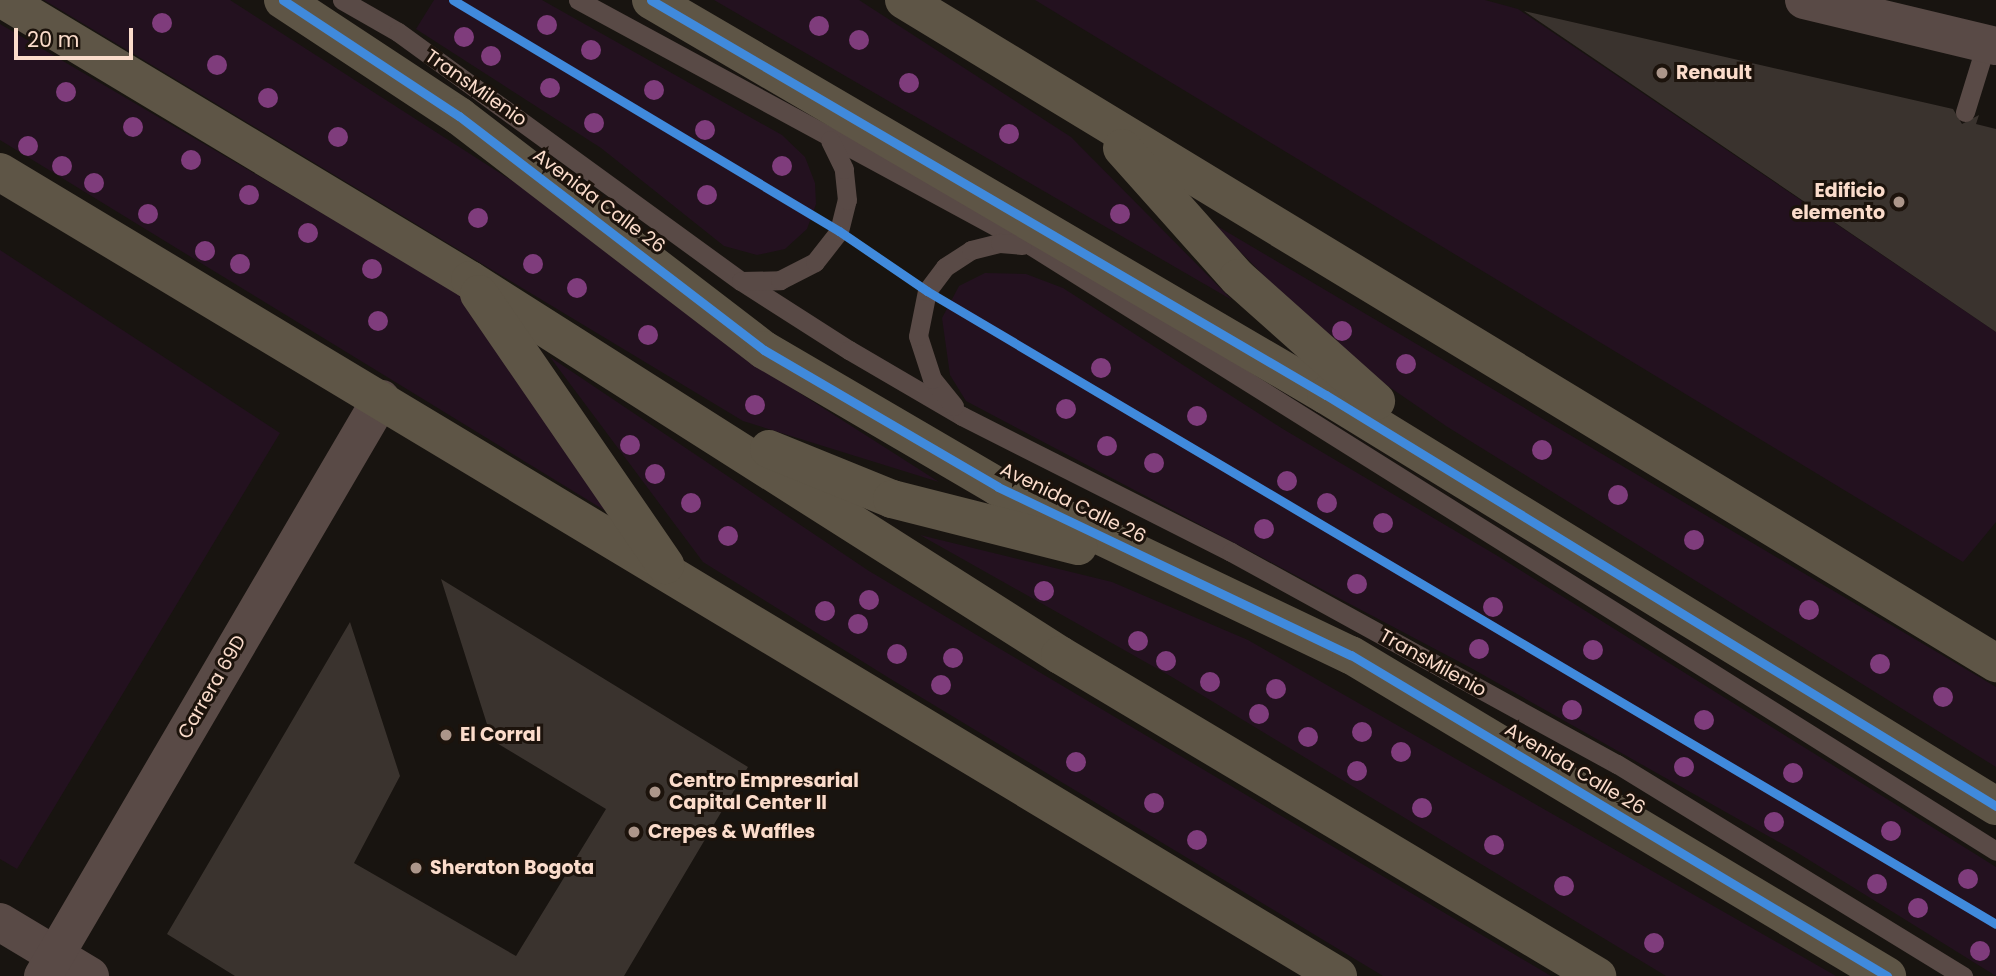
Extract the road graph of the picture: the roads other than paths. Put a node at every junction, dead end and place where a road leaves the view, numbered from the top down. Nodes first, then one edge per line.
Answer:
1 (4, 0) edge
2 (283, 0) edge
3 (342, 0) edge
4 (578, 0) edge
5 (651, 0) edge
6 (904, 0) edge
7 (1804, 0) edge
8 (1991, 45) edge
9 (1965, 112) dead end
10 (1096, 120) junction
11 (830, 140) junction
12 (0, 172) edge
13 (1030, 246) junction
14 (470, 280) junction
15 (741, 281) junction
16 (381, 399) junction
17 (676, 411) junction
18 (962, 416) junction
19 (1510, 506) junction
20 (672, 575) junction
21 (1195, 581) junction
22 (1996, 663) edge
23 (1996, 806) edge
24 (1996, 851) edge
25 (0, 922) edge
26 (49, 965) edge
27 (90, 976) edge
28 (1338, 976) edge
29 (1598, 976) edge
30 (1886, 976) edge
31 (1963, 976) edge

1 - 14 main road
2 - 21 main road, Avenida Calle 26
3 - 15 lane, TransMilenio
4 - 11 lane, TransMilenio
5 - 19 main road
6 - 10 main road
7 - 8 street
8 - 9 lane
10 - 19 main road
10 - 22 main road
11 - 13 lane, TransMilenio
11 - 15 lane
12 - 16 main road
13 - 18 lane, TransMilenio
13 - 24 lane, TransMilenio
14 - 17 main road
14 - 20 main road
15 - 18 lane, TransMilenio
16 - 20 main road
16 - 26 street, Carrera 69D
17 - 21 main road
17 - 29 main road
18 - 31 lane, TransMilenio
19 - 23 main road
20 - 28 main road
21 - 30 main road, Avenida Calle 26
25 - 26 street
26 - 27 street

